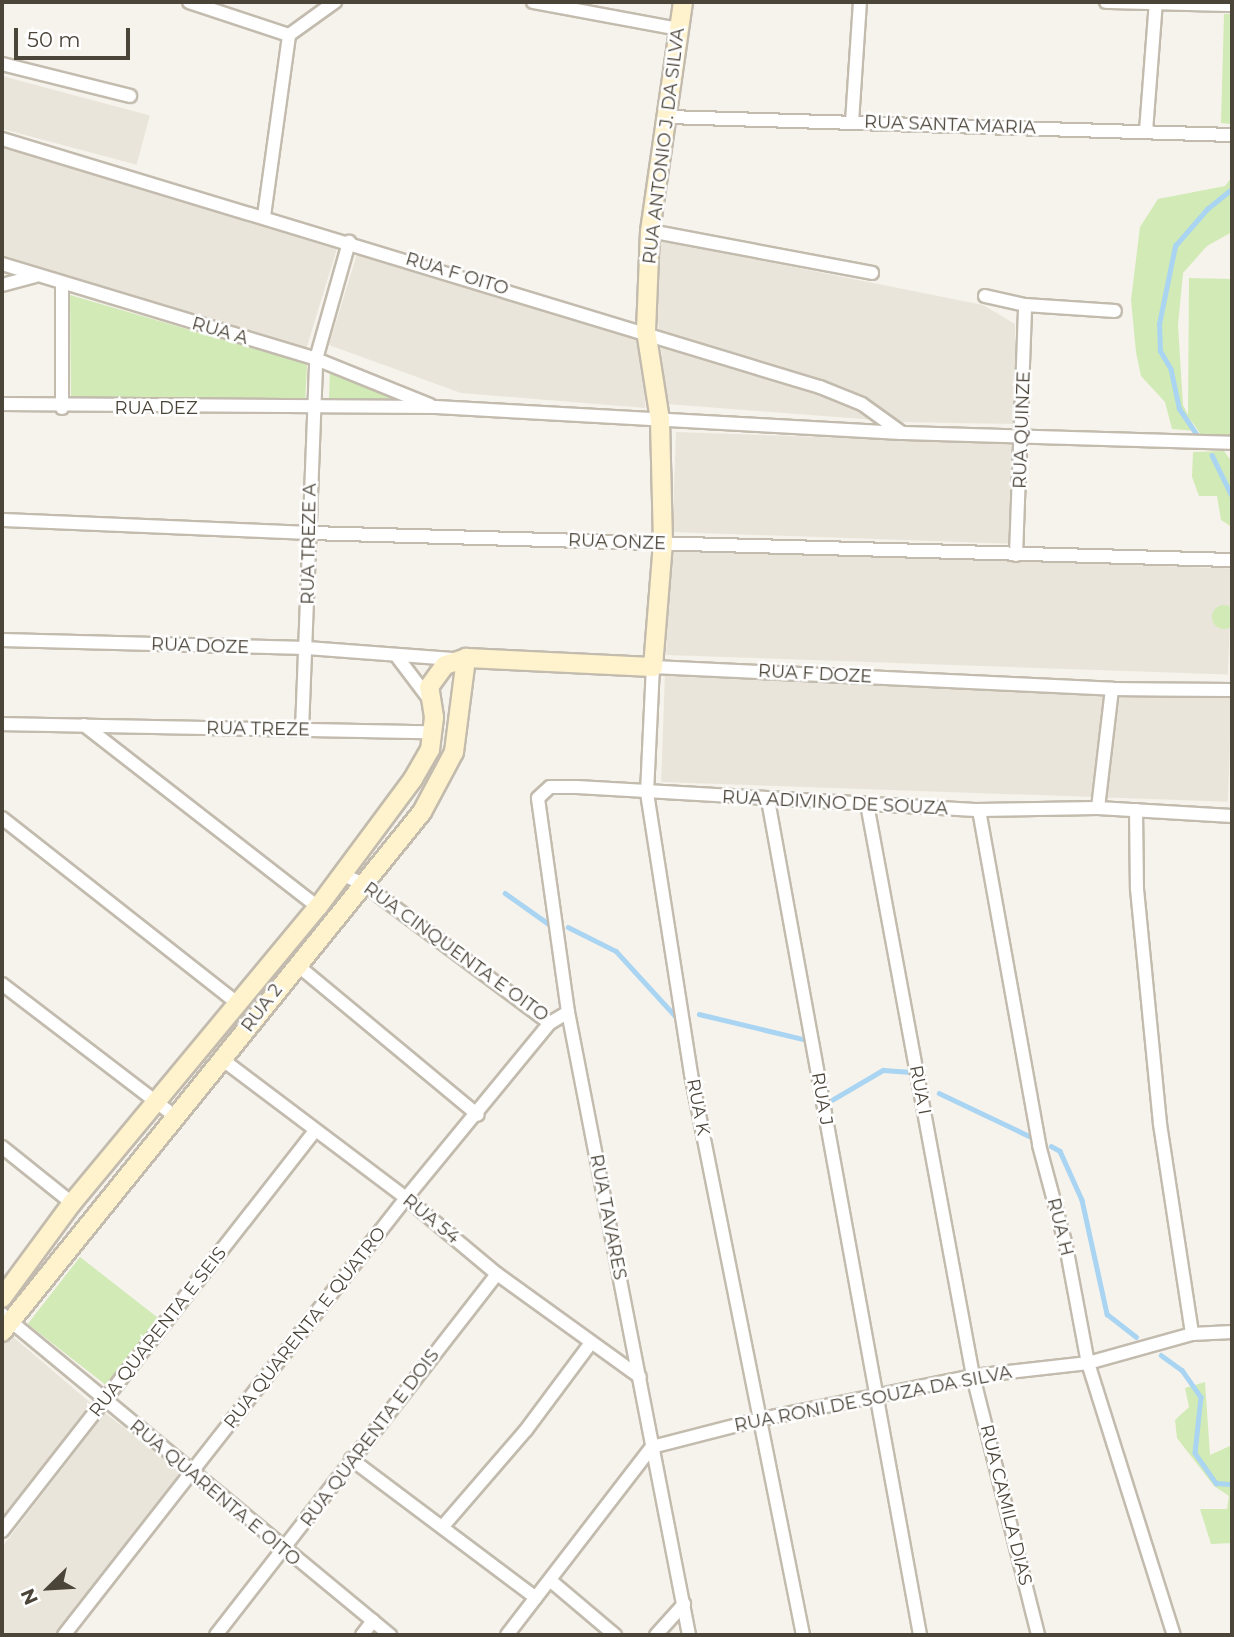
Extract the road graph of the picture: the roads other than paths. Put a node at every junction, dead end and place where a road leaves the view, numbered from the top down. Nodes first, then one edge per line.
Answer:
1 (189, 2) edge
2 (335, 2) edge
3 (533, 2) edge
4 (682, 2) edge
5 (860, 2) edge
6 (1106, 2) edge
7 (1156, 2) edge
8 (1232, 5) edge
9 (678, 29) junction
10 (289, 35) junction
11 (2, 64) edge
12 (130, 96) dead end
13 (668, 117) junction
14 (852, 122) junction
15 (1146, 131) junction
16 (1232, 135) edge
17 (2, 139) edge
18 (264, 216) junction
19 (650, 231) junction
20 (349, 242) junction
21 (2, 264) edge
22 (872, 273) dead end
23 (36, 276) junction
24 (62, 283) junction
25 (2, 285) edge
26 (985, 296) dead end
27 (1025, 305) junction
28 (1115, 311) dead end
29 (646, 331) junction
30 (316, 359) junction
31 (2, 404) edge
32 (436, 407) junction
33 (62, 408) junction
34 (311, 409) junction
35 (660, 420) junction
36 (901, 433) junction
37 (1023, 434) junction
38 (1232, 443) edge
39 (2, 520) edge
40 (310, 533) junction
41 (663, 543) junction
42 (1016, 555) junction
43 (1232, 559) edge
44 (2, 640) edge
45 (307, 648) junction
46 (398, 657) junction
47 (459, 659) junction
48 (653, 667) junction
49 (1112, 689) junction
50 (1232, 690) edge
51 (431, 703) junction
52 (2, 724) edge
53 (84, 725) junction
54 (302, 730) junction
55 (433, 732) junction
56 (647, 793) junction
57 (538, 798) joint
58 (768, 800) junction
59 (867, 804) junction
60 (1098, 808) junction
61 (979, 810) junction
62 (1136, 810) junction
63 (1232, 816) edge
64 (2, 818) edge
65 (343, 875) junction
66 (362, 883) junction
67 (318, 907) junction
68 (296, 964) junction
69 (2, 984) edge
70 (238, 1004) junction
71 (568, 1013) junction
72 (550, 1023) junction
73 (223, 1060) junction
74 (154, 1102) junction
75 (478, 1115) junction
76 (176, 1117) junction
77 (314, 1132) junction
78 (2, 1147) edge
79 (406, 1198) junction
80 (72, 1203) junction
81 (497, 1274) junction
82 (2, 1298) edge
83 (5, 1322) edge
84 (1232, 1332) edge
85 (1192, 1334) junction
86 (590, 1344) junction
87 (1088, 1363) junction
88 (974, 1376) junction
89 (640, 1377) junction
90 (877, 1397) junction
91 (104, 1401) junction
92 (757, 1420) junction
93 (652, 1447) junction
94 (351, 1459) junction
95 (194, 1471) junction
96 (444, 1525) junction
97 (2, 1531) edge
98 (284, 1552) junction
99 (551, 1581) junction
100 (536, 1598) junction
101 (684, 1604) junction
102 (373, 1621) junction
103 (64, 1635) edge
104 (216, 1635) edge
105 (362, 1635) edge
106 (390, 1635) edge
107 (507, 1635) edge
108 (615, 1635) edge
109 (656, 1635) edge
110 (689, 1635) edge
111 (803, 1635) edge
112 (920, 1635) edge
113 (1038, 1635) edge
114 (1174, 1635) edge

1 - 10 street
2 - 10 street
3 - 9 street
4 - 9 street, RUA ANTONIO J. DA SILVA
5 - 14 street
6 - 7 street
7 - 8 street
7 - 15 street
9 - 13 street, RUA ANTONIO J. DA SILVA
10 - 18 street
11 - 12 street
13 - 14 street, RUA SANTA MARIA
13 - 19 street, RUA ANTONIO J. DA SILVA
14 - 15 street, RUA SANTA MARIA
15 - 16 street, RUA SANTA MARIA
17 - 18 street, RUA F OITO
18 - 20 street, RUA F OITO
19 - 22 street
19 - 29 street, RUA ANTONIO J. DA SILVA
20 - 29 street, RUA F OITO
20 - 30 street, RUA TREZE A
21 - 23 street, RUA A
23 - 24 street, RUA A
23 - 25 street
24 - 30 street, RUA A
24 - 33 street
26 - 27 street
27 - 28 street
27 - 37 street, RUA QUINZE
29 - 35 street, RUA ANTONIO J. DA SILVA
29 - 36 street, RUA F OITO
30 - 32 street, RUA A
30 - 34 street, RUA TREZE A
31 - 33 street, RUA DEZ
32 - 34 street, RUA DEZ
32 - 35 street
33 - 34 street, RUA DEZ
34 - 40 street, RUA TREZE A
35 - 36 street
35 - 41 street, RUA ANTONIO J. DA SILVA
36 - 37 street
37 - 38 street
37 - 42 street, RUA QUINZE
39 - 40 street, RUA ONZE
40 - 41 street, RUA ONZE
40 - 45 street, RUA TREZE A
41 - 42 street, RUA ONZE
41 - 48 street, RUA ANTONIO J. DA SILVA
42 - 43 street, RUA ONZE
44 - 45 street, RUA DOZE
45 - 46 street, RUA DOZE
45 - 54 street, RUA TREZE A
46 - 47 street, RUA F DOZE
46 - 51 street
47 - 48 street, RUA F DOZE
47 - 51 street, RUA 2
47 - 66 street, RUA 2
48 - 49 street, RUA F DOZE
48 - 56 street, RUA K
49 - 50 street, RUA F DOZE
49 - 60 street
51 - 55 street, RUA 2
52 - 53 street, RUA TREZE
53 - 54 street, RUA TREZE
53 - 67 street
54 - 55 street, RUA TREZE
55 - 65 street, RUA 2
56 - 57 street, RUA ADIVINO DE SOUZA
56 - 58 street, RUA ADIVINO DE SOUZA
56 - 92 street, RUA K
57 - 71 street, RUA TAVARES
58 - 59 street, RUA ADIVINO DE SOUZA
58 - 90 street, RUA J
59 - 61 street, RUA ADIVINO DE SOUZA
59 - 88 street, RUA I
60 - 61 street, RUA ADIVINO DE SOUZA
60 - 62 street, RUA ADIVINO DE SOUZA
61 - 87 street, RUA H
62 - 63 street, RUA ADIVINO DE SOUZA
62 - 85 street
64 - 70 street
65 - 66 street, RUA CINQUENTA E OITO
65 - 67 street, RUA 2
66 - 68 street, RUA 2
66 - 72 street, RUA CINQUENTA E OITO
67 - 70 street, RUA 2
68 - 73 street, RUA 2
68 - 75 street
69 - 74 street
70 - 74 street, RUA 2
71 - 72 street, RUA CINQUENTA E OITO
71 - 89 street, RUA TAVARES
72 - 75 street, RUA QUARENTA E QUATRO
73 - 76 street, RUA 2
73 - 77 street, RUA 54
74 - 76 street
74 - 80 street, RUA 2
75 - 79 street, RUA QUARENTA E QUATRO
76 - 83 street, RUA 2
77 - 79 street, RUA 54
77 - 91 street, RUA QUARENTA E SEIS
78 - 80 street
79 - 81 street, RUA 54
79 - 95 street, RUA QUARENTA E QUATRO
80 - 82 street, RUA 2
81 - 86 street, RUA 54
81 - 94 street, RUA QUARENTA E DOIS
83 - 91 street, RUA QUARENTA E OITO
84 - 85 street, RUA RONI DE SOUZA DA SILVA
85 - 87 street, RUA RONI DE SOUZA DA SILVA
86 - 89 street, RUA 54
86 - 96 street
87 - 88 street, RUA RONI DE SOUZA DA SILVA
87 - 114 street, RUA H
88 - 90 street, RUA RONI DE SOUZA DA SILVA
88 - 113 street, RUA CAMILA DIAS
89 - 93 street, RUA TAVARES
90 - 92 street, RUA RONI DE SOUZA DA SILVA
90 - 112 street, RUA J
91 - 95 street, RUA QUARENTA E OITO
91 - 97 street, RUA QUARENTA E SEIS
92 - 93 street, RUA RONI DE SOUZA DA SILVA
92 - 111 street, RUA K
93 - 99 street
93 - 101 street, RUA TAVARES
94 - 96 street
94 - 98 street, RUA QUARENTA E DOIS
95 - 98 street, RUA QUARENTA E OITO
95 - 103 street, RUA QUARENTA E QUATRO
96 - 100 street
98 - 102 street, RUA QUARENTA E OITO
98 - 104 street, RUA QUARENTA E DOIS
99 - 100 street
99 - 108 street
100 - 107 street
101 - 109 street
101 - 110 street, RUA TAVARES
102 - 105 street
102 - 106 street, RUA QUARENTA E OITO

